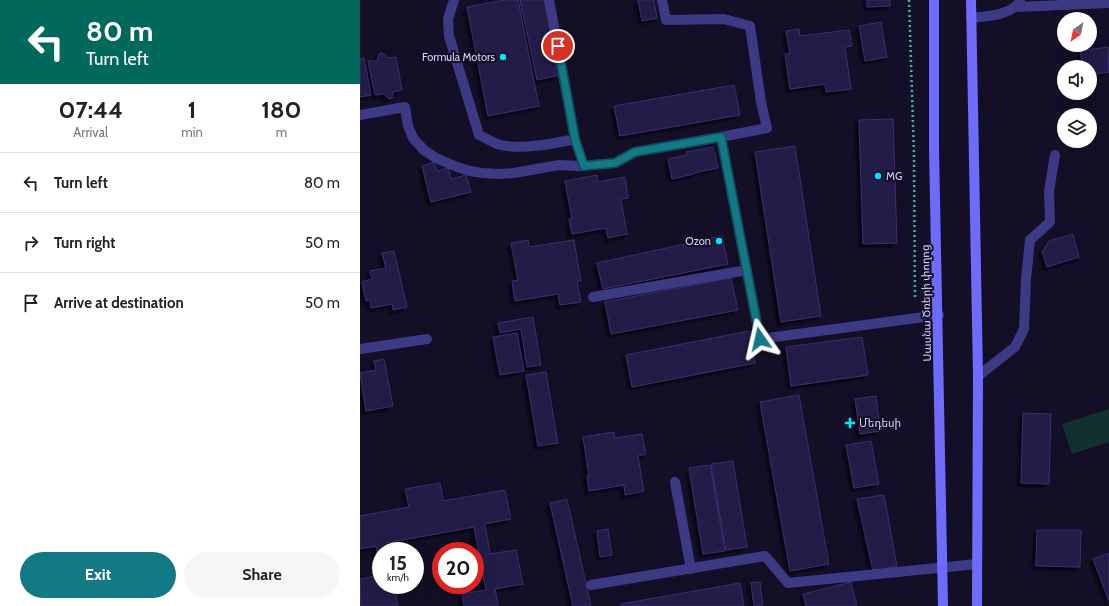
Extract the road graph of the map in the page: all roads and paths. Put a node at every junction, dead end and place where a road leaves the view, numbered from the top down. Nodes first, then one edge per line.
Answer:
1 (454, 0) edge
2 (549, 0) edge
3 (662, 0) edge
4 (909, 0) edge
5 (934, 0) edge
6 (971, 0) edge
7 (1019, 3) edge
8 (1109, 3) edge
9 (971, 18) junction
10 (360, 115) edge
11 (721, 137) junction
12 (575, 139) junction
13 (1055, 155) dead end
14 (584, 166) junction
15 (747, 270) junction
16 (592, 297) dead end
17 (915, 299) dead end
18 (938, 315) junction
19 (427, 340) dead end
20 (360, 350) edge
21 (978, 376) junction
22 (676, 482) dead end
23 (977, 564) junction
24 (943, 567) junction
25 (690, 568) junction
26 (591, 585) dead end
27 (943, 606) edge
28 (977, 606) edge

1 - 12 lane
2 - 12 lane
3 - 11 lane
4 - 17 path
5 - 18 main road, Սասնա Ծռերի փողոց
6 - 9 main road
7 - 8 lane
7 - 9 lane
9 - 21 main road
10 - 14 lane
11 - 14 lane
11 - 15 lane
12 - 14 lane
13 - 21 lane
15 - 16 lane
15 - 18 lane
18 - 24 main road, Սասնա Ծռերի փողոց
19 - 20 lane
21 - 23 main road
22 - 25 lane
23 - 24 lane
23 - 28 main road
24 - 25 lane
24 - 27 main road, Սասնա Ծռերի փողոց
25 - 26 lane

